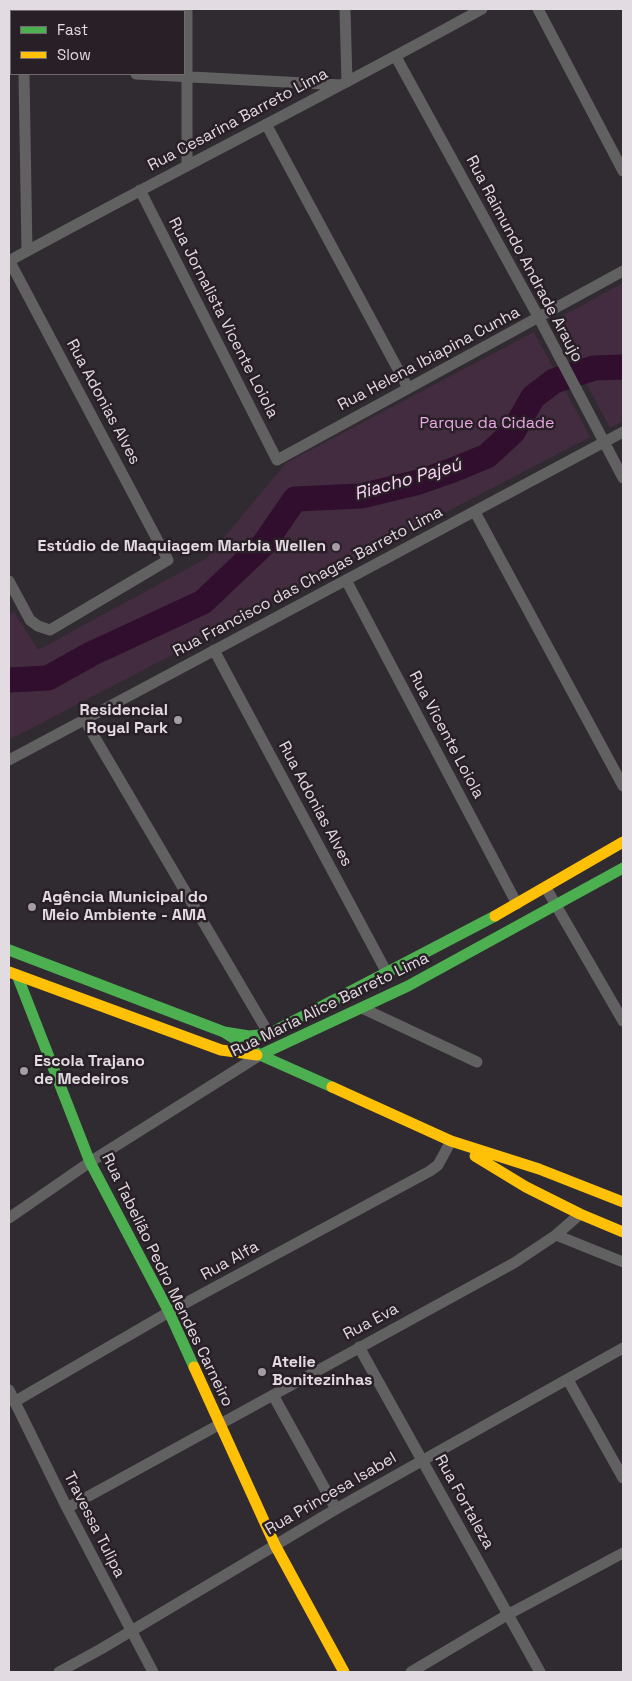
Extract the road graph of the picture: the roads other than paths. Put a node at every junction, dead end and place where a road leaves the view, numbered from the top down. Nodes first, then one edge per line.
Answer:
1 (187, 9) edge
2 (346, 9) edge
3 (482, 9) edge
4 (538, 9) edge
5 (396, 57) junction
6 (24, 75) edge
7 (149, 75) edge
8 (188, 78) junction
9 (344, 84) junction
10 (266, 124) junction
11 (187, 166) junction
12 (623, 171) edge
13 (140, 190) junction
14 (27, 251) junction
15 (9, 260) edge
16 (623, 271) edge
17 (538, 318) junction
18 (408, 388) junction
19 (623, 432) edge
20 (604, 442) junction
21 (277, 460) joint
22 (623, 478) edge
23 (475, 512) junction
24 (346, 580) junction
25 (9, 581) edge
26 (13, 599) edge
27 (214, 650) junction
28 (84, 719) junction
29 (9, 760) edge
30 (623, 786) edge
31 (623, 842) edge
32 (623, 868) edge
33 (546, 888) junction
34 (517, 904) junction
35 (556, 906) junction
36 (9, 950) edge
37 (387, 973) junction
38 (13, 974) edge
39 (362, 1008) junction
40 (623, 1021) edge
41 (224, 1032) junction
42 (269, 1034) junction
43 (260, 1055) junction
44 (477, 1062) dead end
45 (451, 1141) junction
46 (90, 1162) junction
47 (622, 1200) edge
48 (580, 1214) junction
49 (9, 1218) edge
50 (623, 1232) edge
51 (556, 1235) junction
52 (623, 1262) edge
53 (169, 1312) junction
54 (359, 1347) junction
55 (623, 1348) edge
56 (568, 1380) junction
57 (9, 1390) edge
58 (273, 1395) junction
59 (14, 1402) junction
60 (220, 1424) junction
61 (423, 1460) junction
62 (623, 1478) edge
63 (67, 1508) junction
64 (336, 1509) junction
65 (275, 1545) junction
66 (623, 1553) edge
67 (508, 1615) junction
68 (130, 1631) junction
69 (59, 1672) edge
70 (153, 1672) edge
71 (344, 1672) edge
72 (411, 1672) edge
73 (540, 1672) edge

1 - 8 street
2 - 9 street
3 - 5 street, Rua Cesarina Barreto Lima
4 - 12 street
5 - 9 street, Rua Cesarina Barreto Lima
5 - 17 street, Rua Raimundo Andrade Araujo
6 - 14 street
7 - 8 street
8 - 9 street
8 - 11 street
9 - 10 street, Rua Cesarina Barreto Lima
10 - 11 street, Rua Cesarina Barreto Lima
10 - 18 street
11 - 13 street, Rua Cesarina Barreto Lima
13 - 14 street, Rua Cesarina Barreto Lima
13 - 21 street, Rua Jornalista Vicente Loiola
14 - 15 street, Rua Cesarina Barreto Lima
15 - 26 street, Rua Adonias Alves
16 - 17 street, Rua Helena Ibiapina Cunha
17 - 18 street, Rua Helena Ibiapina Cunha
17 - 20 street, Rua Raimundo Andrade Araujo
18 - 21 street, Rua Helena Ibiapina Cunha
19 - 20 street, Rua Francisco das Chagas Barreto Lima
20 - 22 street, Rua Raimundo Andrade Araujo
20 - 23 street, Rua Francisco das Chagas Barreto Lima
23 - 24 street, Rua Francisco das Chagas Barreto Lima
23 - 30 street
24 - 27 street, Rua Francisco das Chagas Barreto Lima
24 - 34 street, Rua Vicente Loiola
25 - 26 street
27 - 28 street, Rua Francisco das Chagas Barreto Lima
27 - 37 street, Rua Adonias Alves
28 - 29 street, Rua Francisco das Chagas Barreto Lima
28 - 42 street
31 - 33 street, Rua Maria Alice Barreto Lima
32 - 35 street, Rua Maria Alice Barreto Lima
33 - 34 street, Rua Maria Alice Barreto Lima
33 - 35 street
34 - 37 street, Rua Maria Alice Barreto Lima
35 - 39 street, Rua Maria Alice Barreto Lima
35 - 40 street
36 - 41 street
37 - 42 street, Rua Maria Alice Barreto Lima
38 - 43 street
38 - 46 street, Rua Tabelião Pedro Mendes Carneiro
39 - 43 street, Rua Maria Alice Barreto Lima
39 - 44 street
41 - 42 street, Rua Maria Alice Barreto Lima
41 - 43 street
42 - 43 street
43 - 45 street
43 - 46 street, Rua Maria Alice Barreto Lima
45 - 47 street
45 - 48 street
45 - 53 street, Rua Alfa
46 - 49 street, Rua Maria Alice Barreto Lima
46 - 53 street, Rua Tabelião Pedro Mendes Carneiro
48 - 50 street
48 - 51 street, Rua Eva
51 - 52 street
51 - 54 street, Rua Eva
53 - 59 street, Rua Alfa
53 - 60 street, Rua Tabelião Pedro Mendes Carneiro
54 - 58 street, Rua Eva
54 - 61 street, Rua Fortaleza
55 - 56 street, Rua Princesa Isabel
56 - 61 street, Rua Princesa Isabel
56 - 62 street
57 - 59 street, Travessa Tulipa
58 - 60 street, Rua Eva
58 - 64 street
59 - 63 street, Travessa Tulipa
60 - 63 street, Rua Eva
60 - 65 street, Rua Tabelião Pedro Mendes Carneiro
61 - 64 street, Rua Princesa Isabel
61 - 67 street, Rua Fortaleza
63 - 68 street, Travessa Tulipa
64 - 65 street, Rua Princesa Isabel
65 - 68 street, Rua Princesa Isabel
65 - 71 street, Rua Tabelião Pedro Mendes Carneiro
66 - 67 street
67 - 72 street
67 - 73 street, Rua Fortaleza
68 - 69 street, Rua Princesa Isabel
68 - 70 street, Travessa Tulipa

